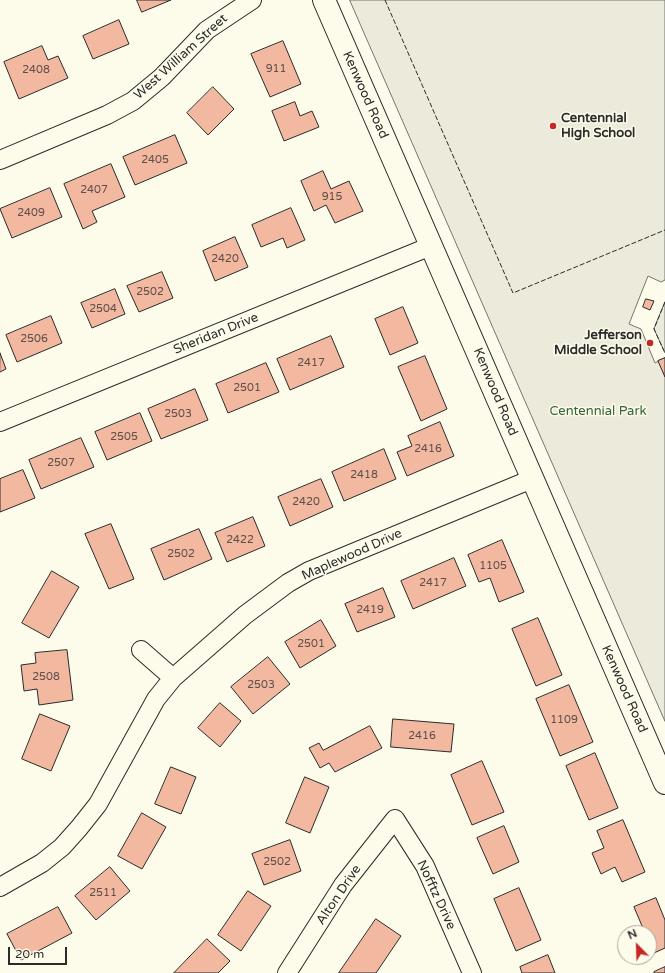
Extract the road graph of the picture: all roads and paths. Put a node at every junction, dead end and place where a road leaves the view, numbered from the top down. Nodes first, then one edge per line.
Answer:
1 (252, 0) edge
2 (324, 0) edge
3 (0, 160) edge
4 (431, 246) junction
5 (0, 422) edge
6 (532, 479) junction
7 (141, 650) dead end
8 (172, 678) junction
9 (665, 783) edge
10 (395, 819) joint
11 (0, 887) edge
12 (287, 973) edge
13 (472, 973) edge

1 - 3 street, West William Street
2 - 4 street, Kenwood Road
4 - 5 street, Sheridan Drive
4 - 6 street, Kenwood Road
6 - 8 street, Maplewood Drive
6 - 9 street, Kenwood Road
7 - 8 street
8 - 11 street, Maplewood Drive
10 - 12 street, Alton Drive
10 - 13 street, Nofftz Drive

